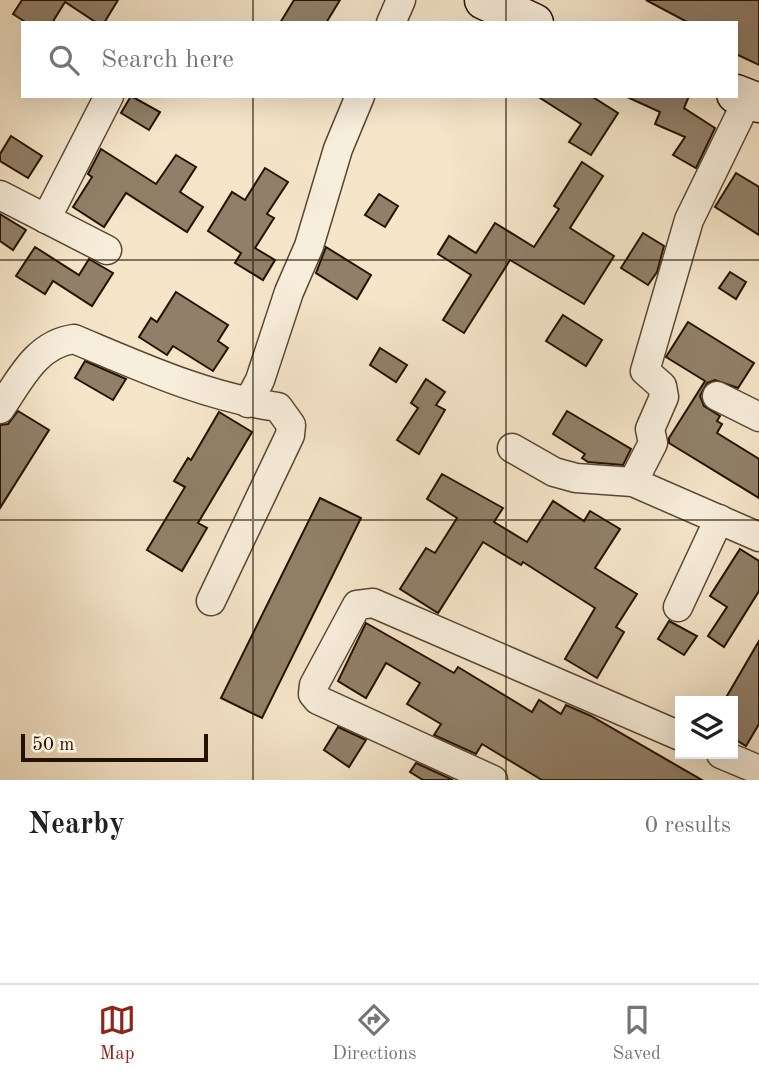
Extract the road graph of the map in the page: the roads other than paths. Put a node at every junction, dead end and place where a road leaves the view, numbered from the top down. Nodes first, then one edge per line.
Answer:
1 (401, 0) edge
2 (484, 0) edge
3 (535, 15) edge
4 (392, 21) edge
5 (108, 98) edge
6 (359, 98) edge
7 (748, 99) edge
8 (0, 195) edge
9 (46, 219) junction
10 (107, 250) dead end
11 (717, 396) dead end
12 (248, 403) junction
13 (0, 409) edge
14 (759, 417) edge
15 (512, 448) dead end
16 (634, 482) junction
17 (719, 519) junction
18 (759, 537) edge
19 (211, 601) dead end
20 (678, 607) dead end
21 (675, 734) edge
22 (733, 759) edge
23 (759, 770) edge
24 (494, 780) edge

1 - 4 street
2 - 3 main road
5 - 9 street
6 - 12 street
7 - 16 street
8 - 9 street
9 - 10 street
11 - 14 street
12 - 13 street
12 - 19 street
15 - 16 street
16 - 17 street
17 - 18 street
17 - 20 street
21 - 24 street
22 - 23 street

